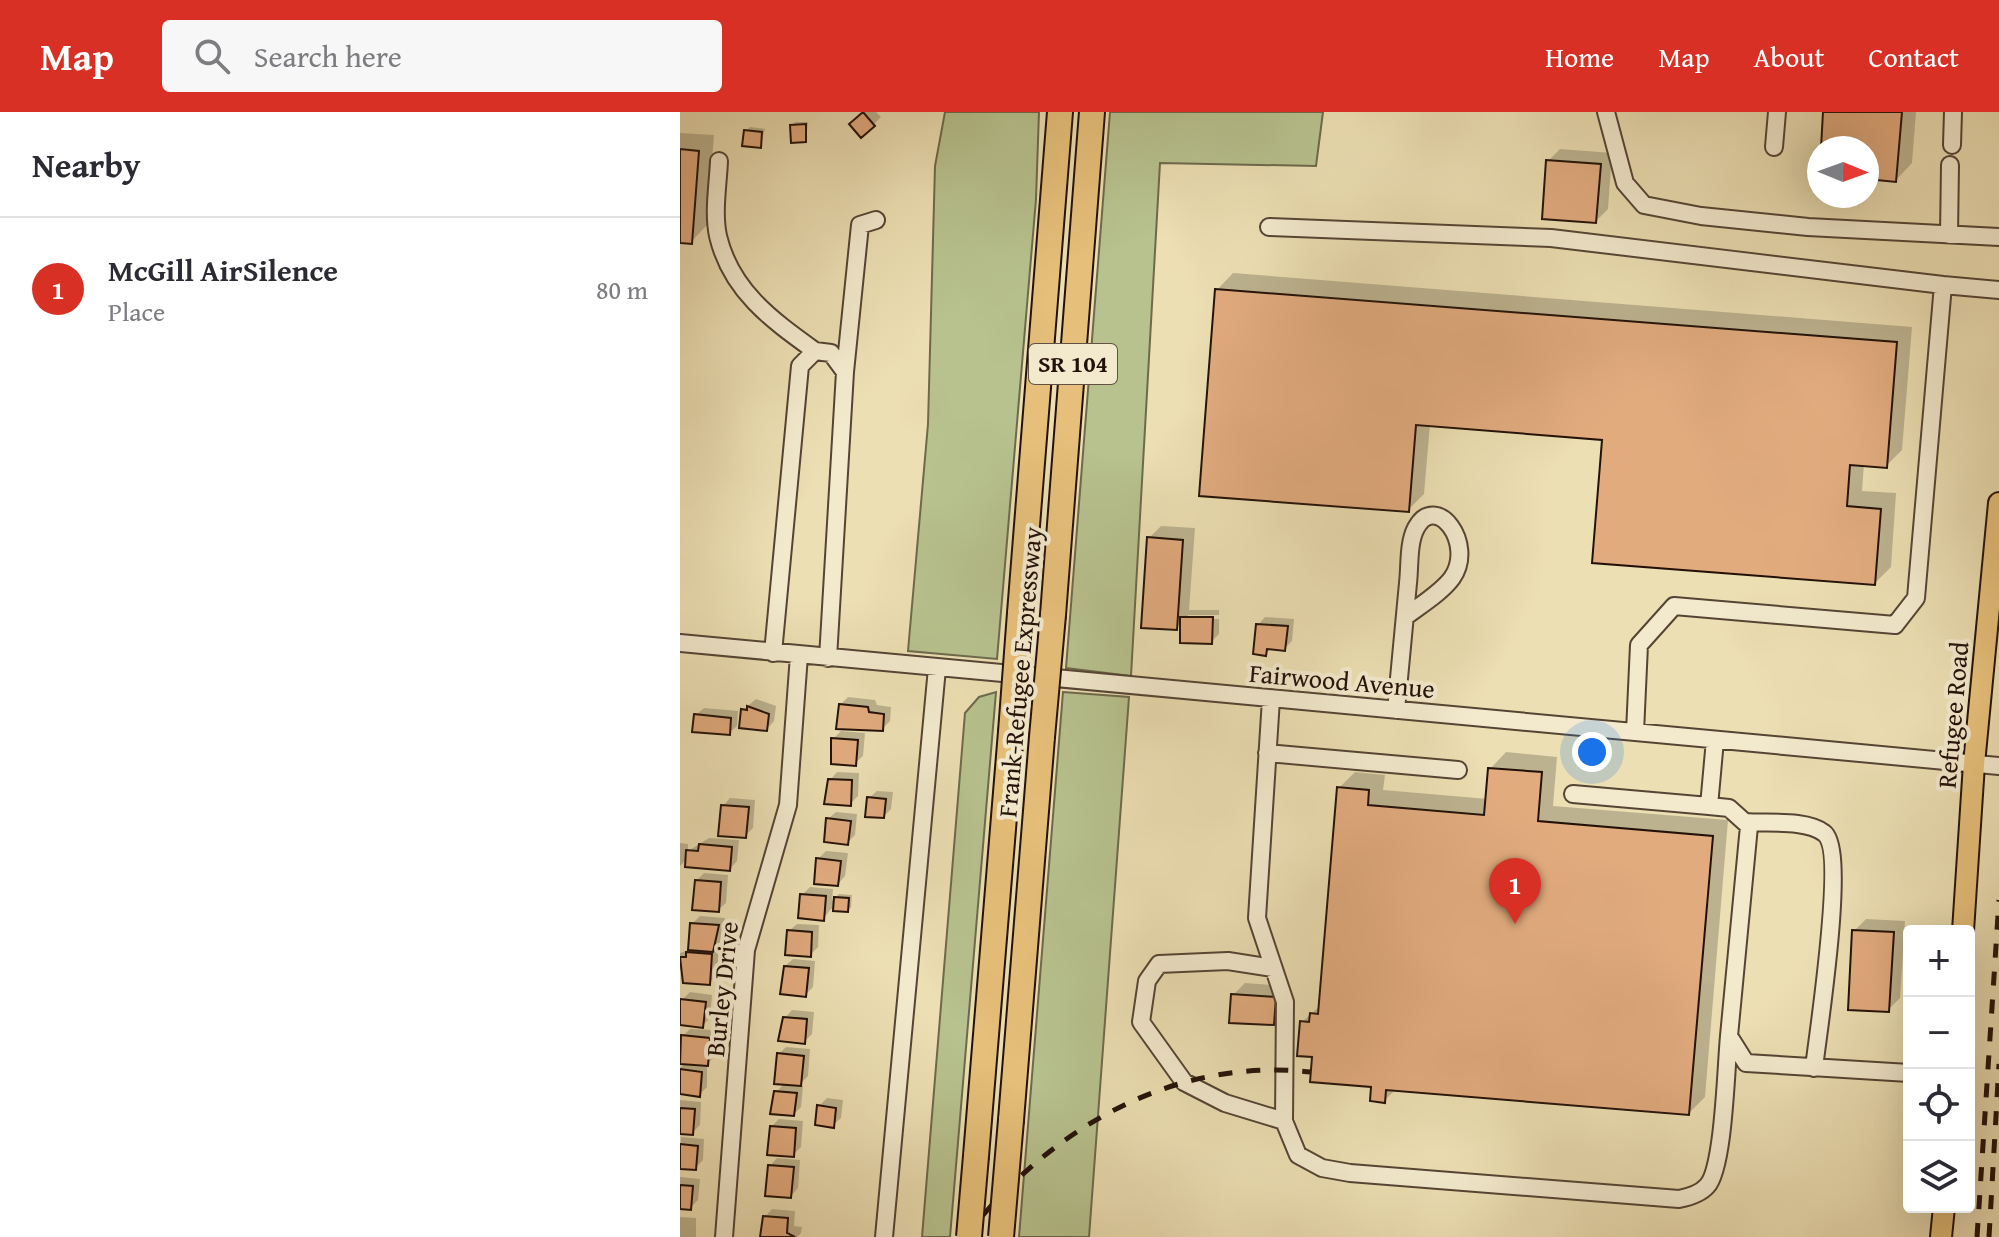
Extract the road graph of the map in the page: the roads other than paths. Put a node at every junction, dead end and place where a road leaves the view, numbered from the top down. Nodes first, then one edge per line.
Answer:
1 (1060, 112) edge
2 (1092, 112) edge
3 (1606, 112) edge
4 (1777, 112) edge
5 (1953, 112) edge
6 (1952, 145) dead end
7 (1774, 147) dead end
8 (719, 161) dead end
9 (1950, 165) dead end
10 (876, 220) dead end
11 (1269, 227) dead end
12 (1949, 235) junction
13 (1999, 237) edge
14 (1943, 285) junction
15 (1999, 290) edge
16 (815, 351) junction
17 (845, 372) junction
18 (1999, 503) edge
19 (1405, 617) junction
20 (680, 643) edge
21 (773, 653) junction
22 (799, 655) junction
23 (828, 658) junction
24 (937, 668) junction
25 (1271, 699) junction
26 (1396, 710) junction
27 (1635, 732) junction
28 (1715, 740) junction
29 (1267, 753) junction
30 (1974, 764) junction
31 (1999, 766) edge
32 (1458, 770) dead end
33 (1573, 794) dead end
34 (1709, 806) junction
35 (1745, 822) junction
36 (1963, 925) edge
37 (1273, 968) junction
38 (1729, 1036) junction
39 (1814, 1068) junction
40 (1903, 1073) edge
41 (1284, 1121) junction
42 (1943, 1213) edge
43 (724, 1237) edge
44 (884, 1237) edge
45 (969, 1237) edge
46 (1001, 1237) edge
47 (1941, 1237) edge

1 - 45 highway, Frank-Refugee Expressway / SR 104, bridge
2 - 46 highway, Frank-Refugee Expressway / SR 104, bridge
3 - 12 street
4 - 7 street
5 - 6 street
8 - 16 street
9 - 12 street
10 - 17 street
11 - 14 street
12 - 13 street
14 - 15 street
14 - 27 street
16 - 17 street
16 - 21 street
17 - 23 street
18 - 30 main road, Refugee Road
19 - 19 street
19 - 26 street
20 - 21 street, Fairwood Avenue
21 - 22 street, Fairwood Avenue
22 - 23 street, Fairwood Avenue
22 - 43 street, Burley Drive
23 - 24 street, Fairwood Avenue
24 - 25 street, Fairwood Avenue
24 - 44 street
25 - 26 street, Fairwood Avenue
25 - 29 street
26 - 27 street, Fairwood Avenue
27 - 28 street, Fairwood Avenue
28 - 30 street, Fairwood Avenue
28 - 34 street
29 - 32 street
29 - 37 street
30 - 31 street, Fairwood Avenue
30 - 36 main road, Refugee Road
33 - 34 street
34 - 35 street
35 - 38 street
35 - 39 street
37 - 41 street
37 - 41 street
38 - 39 street
38 - 41 street
39 - 40 street
42 - 47 main road

